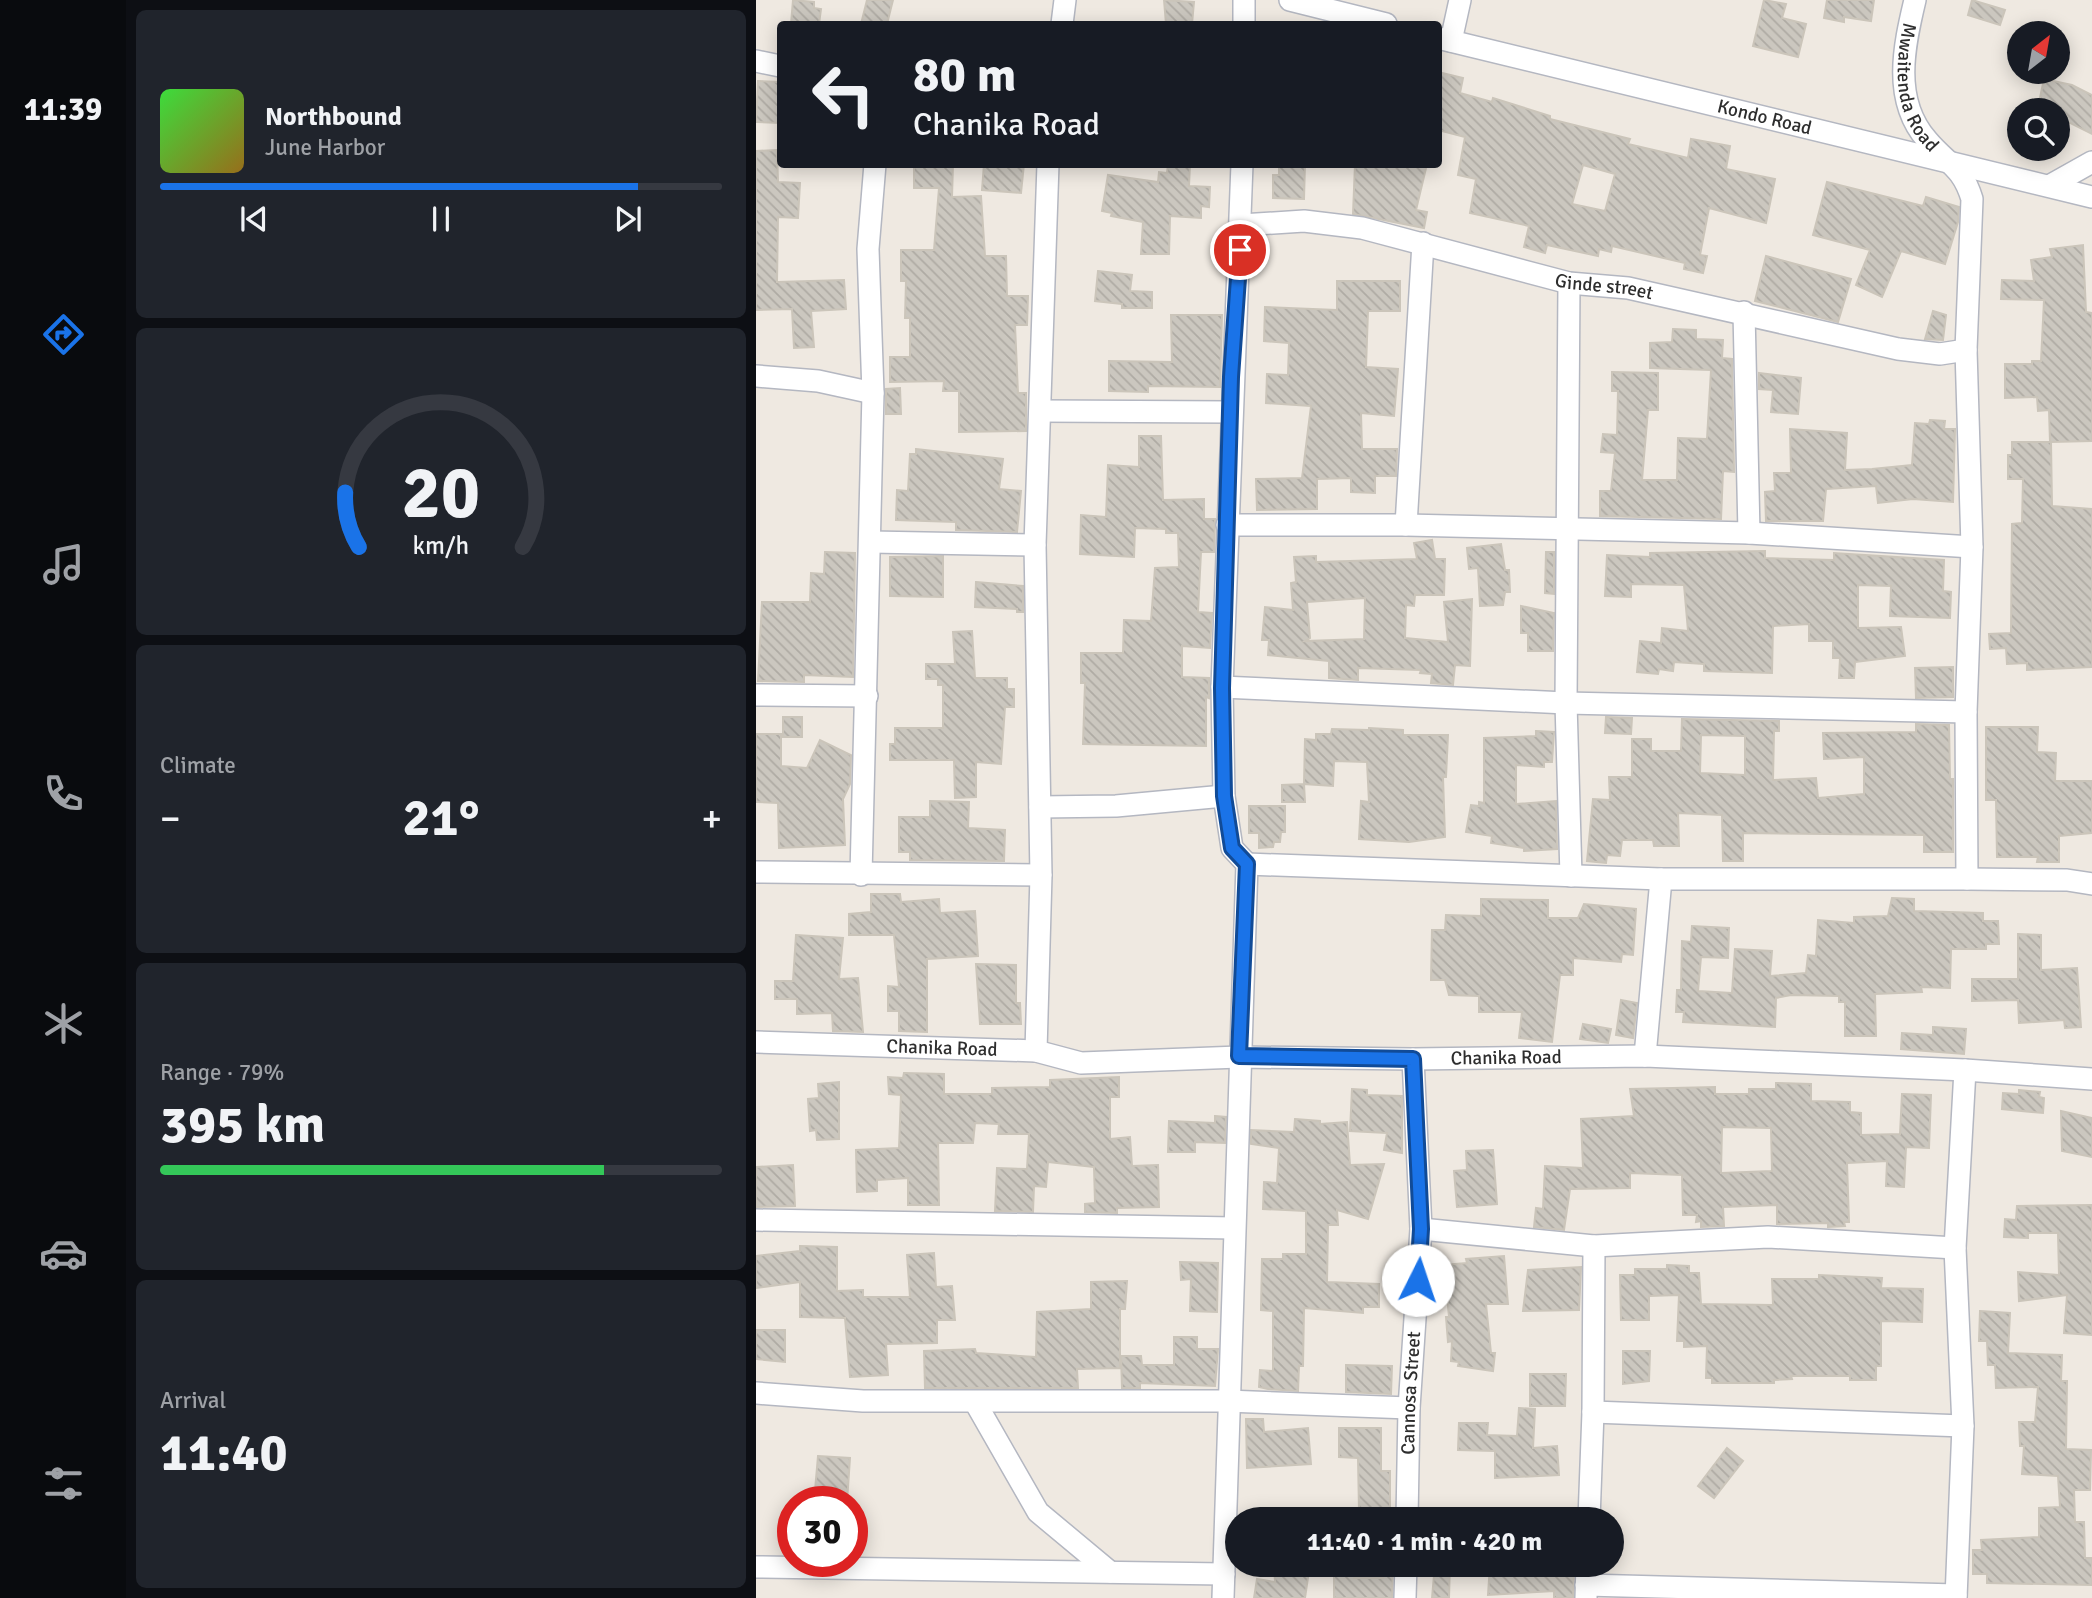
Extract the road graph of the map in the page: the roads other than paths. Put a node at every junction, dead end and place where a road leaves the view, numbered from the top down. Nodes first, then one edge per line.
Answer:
1 (1065, 0) edge
2 (1244, 0) edge
3 (1290, 0) edge
4 (1460, 0) edge
5 (1915, 0) edge
6 (1062, 21) edge
7 (1244, 21) edge
8 (1374, 21) edge
9 (1445, 39) edge
10 (756, 61) edge
11 (777, 65) edge
12 (2092, 162) edge
13 (1952, 164) junction
14 (875, 168) edge
15 (1048, 168) edge
16 (1242, 168) edge
17 (2052, 185) junction
18 (2092, 197) edge
19 (1241, 225) junction
20 (1423, 243) junction
21 (1569, 283) junction
22 (1744, 312) junction
23 (1966, 350) junction
24 (756, 376) edge
25 (873, 393) junction
26 (1040, 411) junction
27 (1230, 412) junction
28 (1227, 525) junction
29 (1406, 525) junction
30 (1570, 530) junction
31 (1749, 533) junction
32 (871, 542) junction
33 (1035, 545) junction
34 (1972, 547) junction
35 (1222, 688) junction
36 (756, 695) edge
37 (867, 696) junction
38 (1566, 703) junction
39 (1966, 712) junction
40 (1224, 796) junction
41 (1040, 807) junction
42 (1247, 864) junction
43 (756, 872) edge
44 (861, 875) junction
45 (1041, 875) junction
46 (1571, 876) junction
47 (1661, 879) junction
48 (1967, 879) junction
49 (2092, 884) edge
50 (756, 1042) edge
51 (1036, 1051) junction
52 (1239, 1056) junction
53 (1645, 1056) junction
54 (1413, 1059) junction
55 (1965, 1070) junction
56 (2092, 1079) edge
57 (756, 1220) edge
58 (1234, 1228) junction
59 (1421, 1229) junction
60 (1594, 1246) junction
61 (1955, 1248) junction
62 (756, 1393) edge
63 (1227, 1401) junction
64 (975, 1402) junction
65 (1409, 1408) junction
66 (1593, 1412) junction
67 (1963, 1426) junction
68 (1406, 1507) edge
69 (1589, 1507) edge
70 (756, 1567) edge
71 (1110, 1572) junction
72 (1224, 1574) junction
73 (1406, 1577) edge
74 (1586, 1582) edge
75 (1956, 1597) edge
76 (1223, 1598) edge
77 (1405, 1598) edge

1 - 6 street
2 - 7 street
3 - 8 street
4 - 9 street
5 - 13 street, Mwaitenda Road
9 - 13 street, Kondo Road
10 - 11 street
12 - 17 street
13 - 17 street, Kondo Road
13 - 23 street, Mwaitenda Road
14 - 25 street
15 - 26 street
16 - 19 street
17 - 18 street, Kondo Road
19 - 20 street, Ginde street
19 - 27 street
20 - 21 street, Ginde street
20 - 29 street
21 - 22 street, Ginde street
21 - 30 street
22 - 23 street, Ginde street
22 - 31 street
23 - 34 street, Mwaitenda Road
24 - 25 street
25 - 32 street
26 - 27 street
26 - 33 street
27 - 28 street
28 - 29 street
28 - 35 street
29 - 30 street
30 - 31 street
30 - 38 street
31 - 34 street
32 - 33 street
32 - 37 street
33 - 41 street
34 - 39 street, Mwaitenda Road
35 - 38 street
35 - 40 street
36 - 37 street
37 - 44 street
38 - 39 street
38 - 46 street
39 - 48 street, Mwaitenda Road
40 - 41 street
40 - 42 street
41 - 45 street
42 - 46 street
42 - 52 street
43 - 44 street
44 - 45 street
45 - 51 street
46 - 47 street
47 - 48 street
47 - 53 street
48 - 49 street
50 - 51 street, Chanika Road
51 - 52 street, Chanika Road
52 - 54 street, Chanika Road
52 - 58 street
53 - 54 street, Chanika Road
53 - 55 street, Chanika Road
54 - 59 street, Cannosa Street
55 - 56 street, Chanika Road
55 - 61 street
57 - 58 street
58 - 63 street
59 - 60 street
59 - 65 street, Cannosa Street
60 - 61 street
60 - 66 street
61 - 67 street
62 - 64 street
63 - 64 street
63 - 65 street
63 - 72 street
64 - 71 street
65 - 68 street, Cannosa Street
66 - 67 street
66 - 69 street
67 - 75 street
70 - 71 street
71 - 72 street
72 - 76 street
73 - 77 street
74 - 75 street

